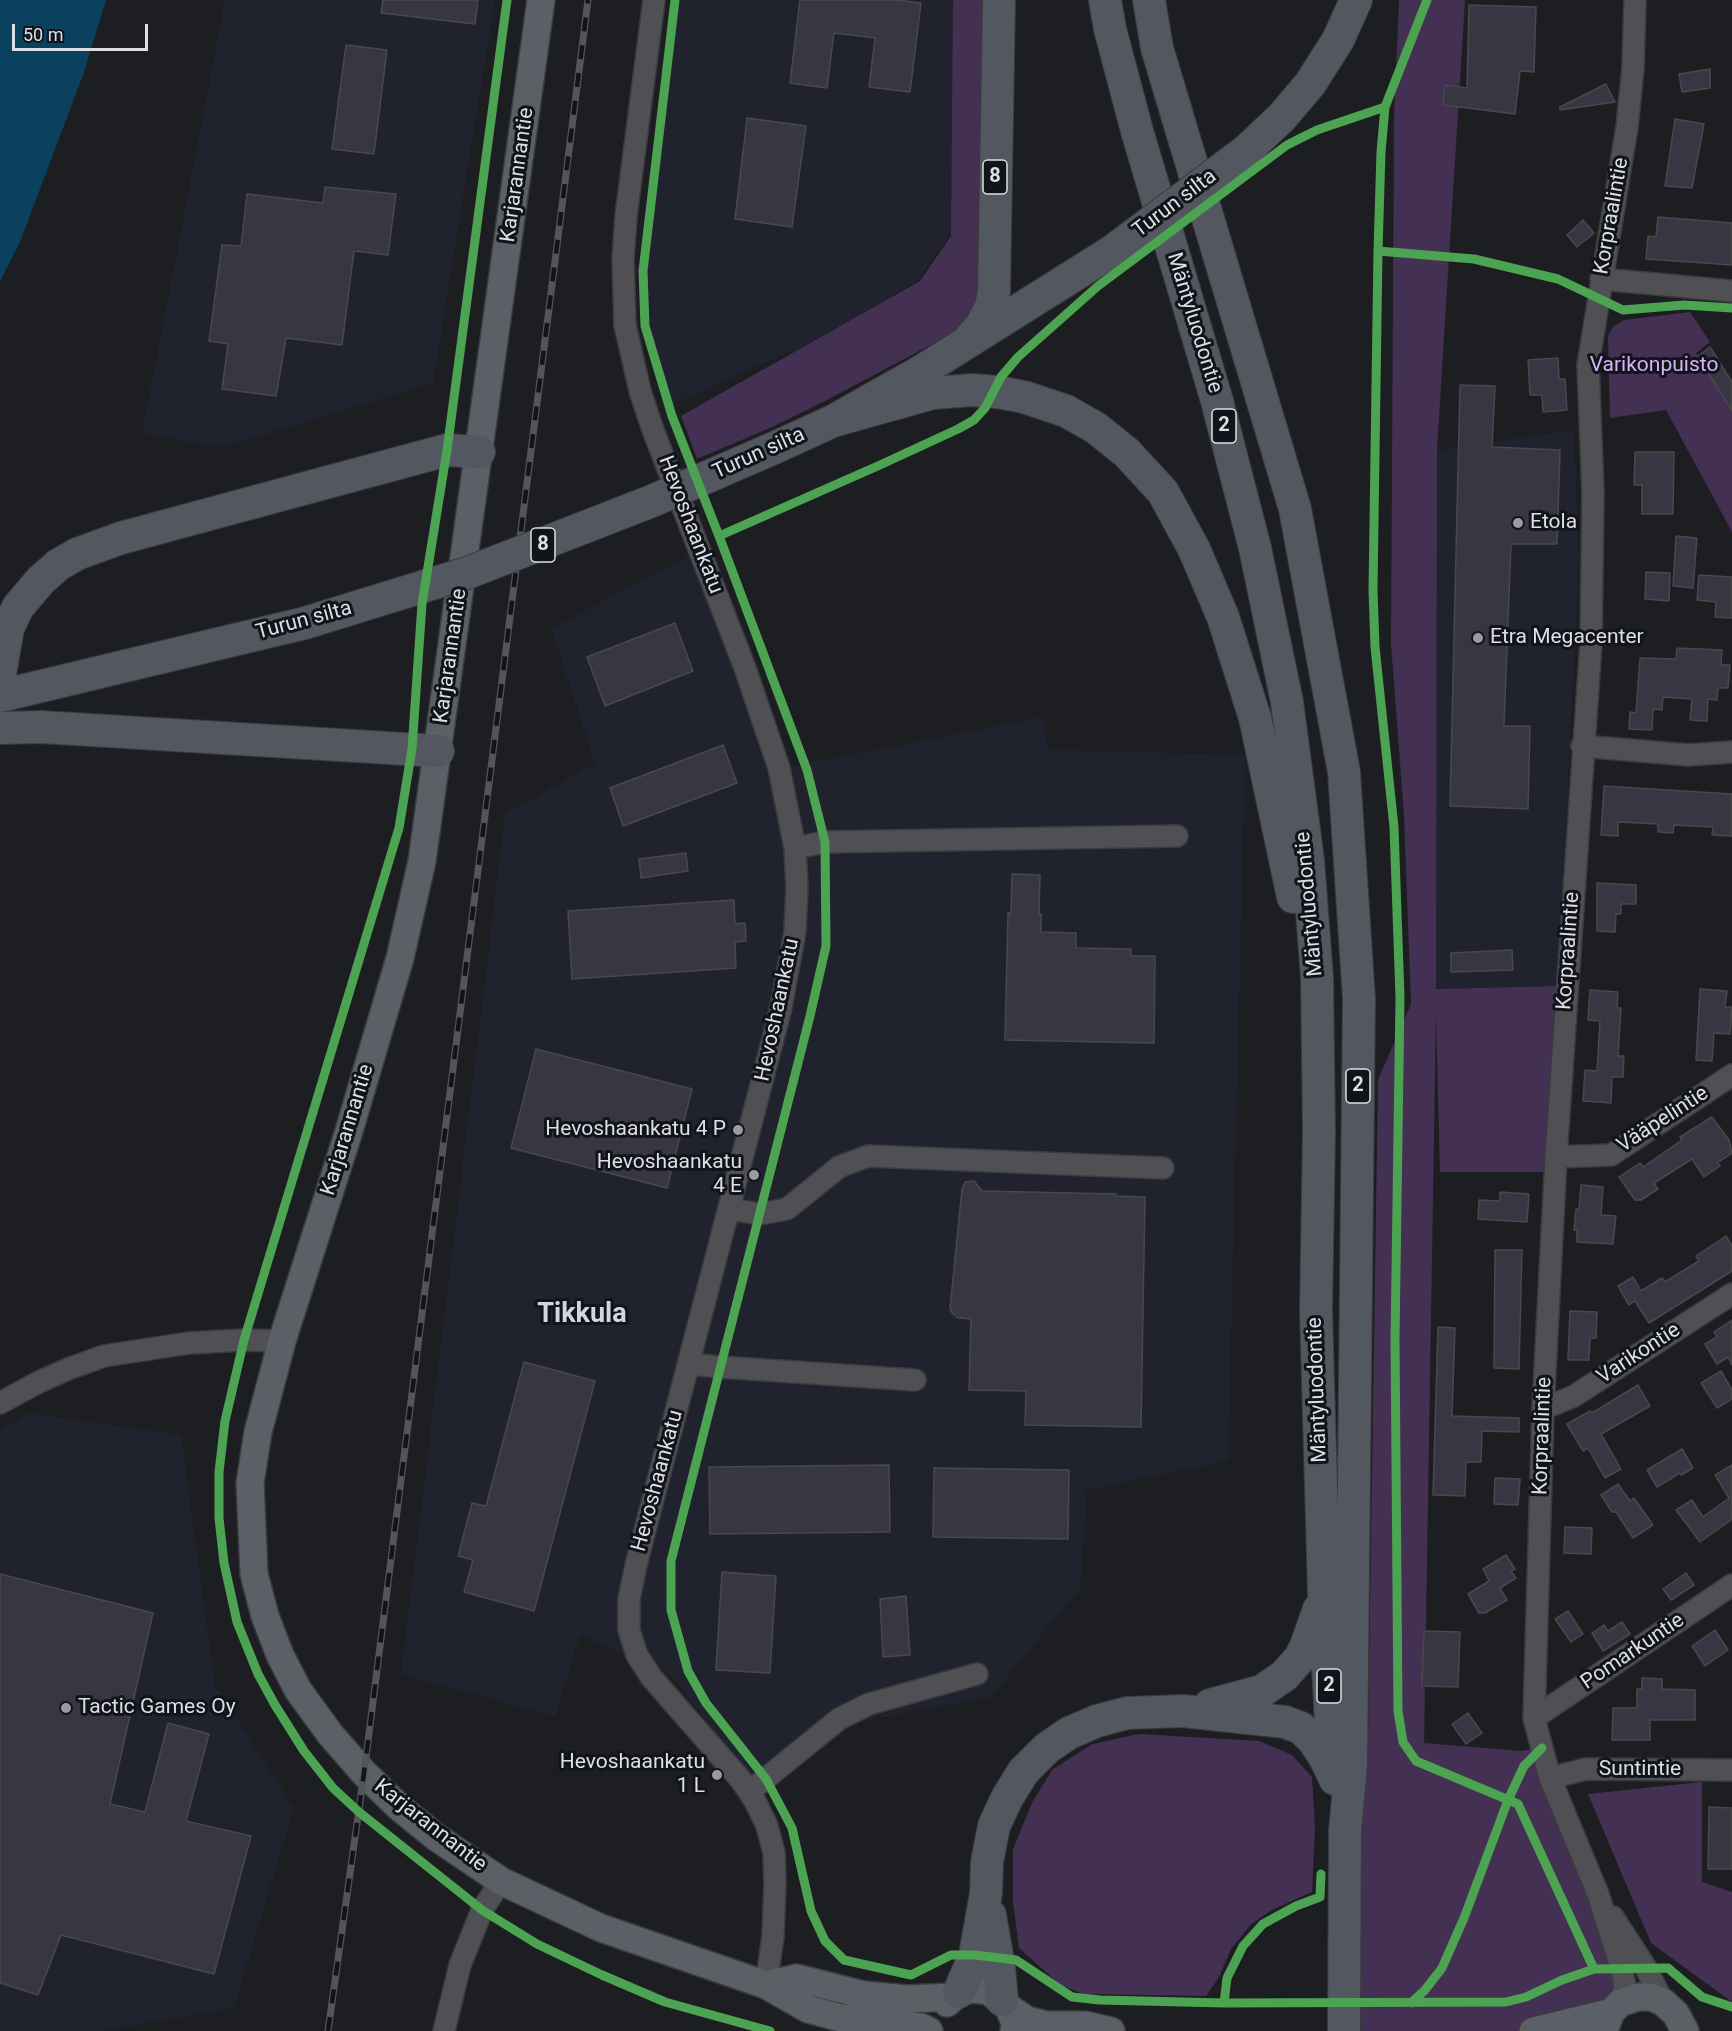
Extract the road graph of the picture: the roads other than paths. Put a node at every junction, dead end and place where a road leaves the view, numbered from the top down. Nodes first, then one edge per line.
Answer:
1 (541, 0) edge
2 (654, 0) edge
3 (999, 0) edge
4 (1105, 0) edge
5 (1149, 0) edge
6 (1356, 0) edge
7 (1635, 0) edge
8 (1601, 279) junction
9 (1732, 291) edge
10 (963, 346) junction
11 (833, 421) junction
12 (479, 452) junction
13 (0, 674) edge
14 (0, 696) edge
15 (0, 728) edge
16 (1582, 746) junction
17 (438, 751) junction
18 (1732, 753) edge
19 (1177, 836) dead end
20 (795, 848) junction
21 (1317, 978) junction
22 (1732, 1075) edge
23 (1556, 1157) junction
24 (1163, 1168) dead end
25 (729, 1209) junction
26 (1732, 1294) edge
27 (282, 1341) junction
28 (689, 1364) junction
29 (915, 1380) dead end
30 (0, 1404) edge
31 (1543, 1409) junction
32 (1732, 1585) edge
33 (1324, 1593) junction
34 (977, 1674) dead end
35 (1183, 1712) junction
36 (1534, 1719) junction
37 (1732, 1770) edge
38 (1550, 1778) junction
39 (1335, 1779) junction
40 (749, 1792) junction
41 (1345, 1831) junction
42 (501, 1881) junction
43 (986, 1893) junction
44 (1598, 1894) junction
45 (766, 1985) junction
46 (955, 1995) junction
47 (1663, 2002) junction
48 (1009, 2013) edge
49 (1612, 2015) edge
50 (1687, 2030) edge
51 (444, 2031) edge
52 (929, 2031) edge
53 (937, 2031) edge
54 (1111, 2031) edge
55 (1344, 2031) edge
56 (1533, 2031) edge

1 - 12 main road, Karjarannantie
2 - 20 street, Hevoshaankatu
3 - 10 highway, 8
4 - 21 highway, Mäntyluodontie / 2
5 - 41 highway, Mäntyluodontie / 2
6 - 10 highway, Turun silta / 8, bridge
7 - 8 street, Korpraalintie
8 - 9 street
8 - 16 street, Korpraalintie
10 - 11 highway, Turun silta / 8
11 - 14 highway, Turun silta / 8, bridge
11 - 21 highway
12 - 13 highway
12 - 17 main road, Karjarannantie
15 - 17 highway
16 - 18 street
16 - 23 street, Korpraalintie
17 - 27 main road, Karjarannantie
19 - 20 street
20 - 25 street, Hevoshaankatu
21 - 33 highway, Mäntyluodontie / 2
22 - 23 street, Vääpelintie
23 - 31 street, Korpraalintie
24 - 25 street
25 - 28 street, Hevoshaankatu
26 - 31 street, Varikontie
27 - 30 street
27 - 42 main road, Karjarannantie
28 - 29 street
28 - 40 street, Hevoshaankatu
31 - 36 street, Korpraalintie
32 - 36 street, Pomarkuntie
33 - 35 highway
33 - 39 highway, Mäntyluodontie / 2
34 - 40 street
35 - 39 highway
35 - 43 highway
36 - 38 street, Korpraalintie
37 - 38 street, Suntintie
38 - 44 street, Korpraalintie
39 - 41 highway, Mäntyluodontie / 2
40 - 45 street, Hevoshaankatu
41 - 55 highway, Mäntyluodontie / 2
42 - 45 main road, Karjarannantie
42 - 51 street
43 - 46 highway
43 - 48 highway
44 - 47 street, Korpraalintie
44 - 49 street, Korpraalintie
45 - 46 main road
45 - 52 main road, Karjarannantie
46 - 48 main road
46 - 53 main road
47 - 49 main road
47 - 50 main road
48 - 54 main road
49 - 56 main road

